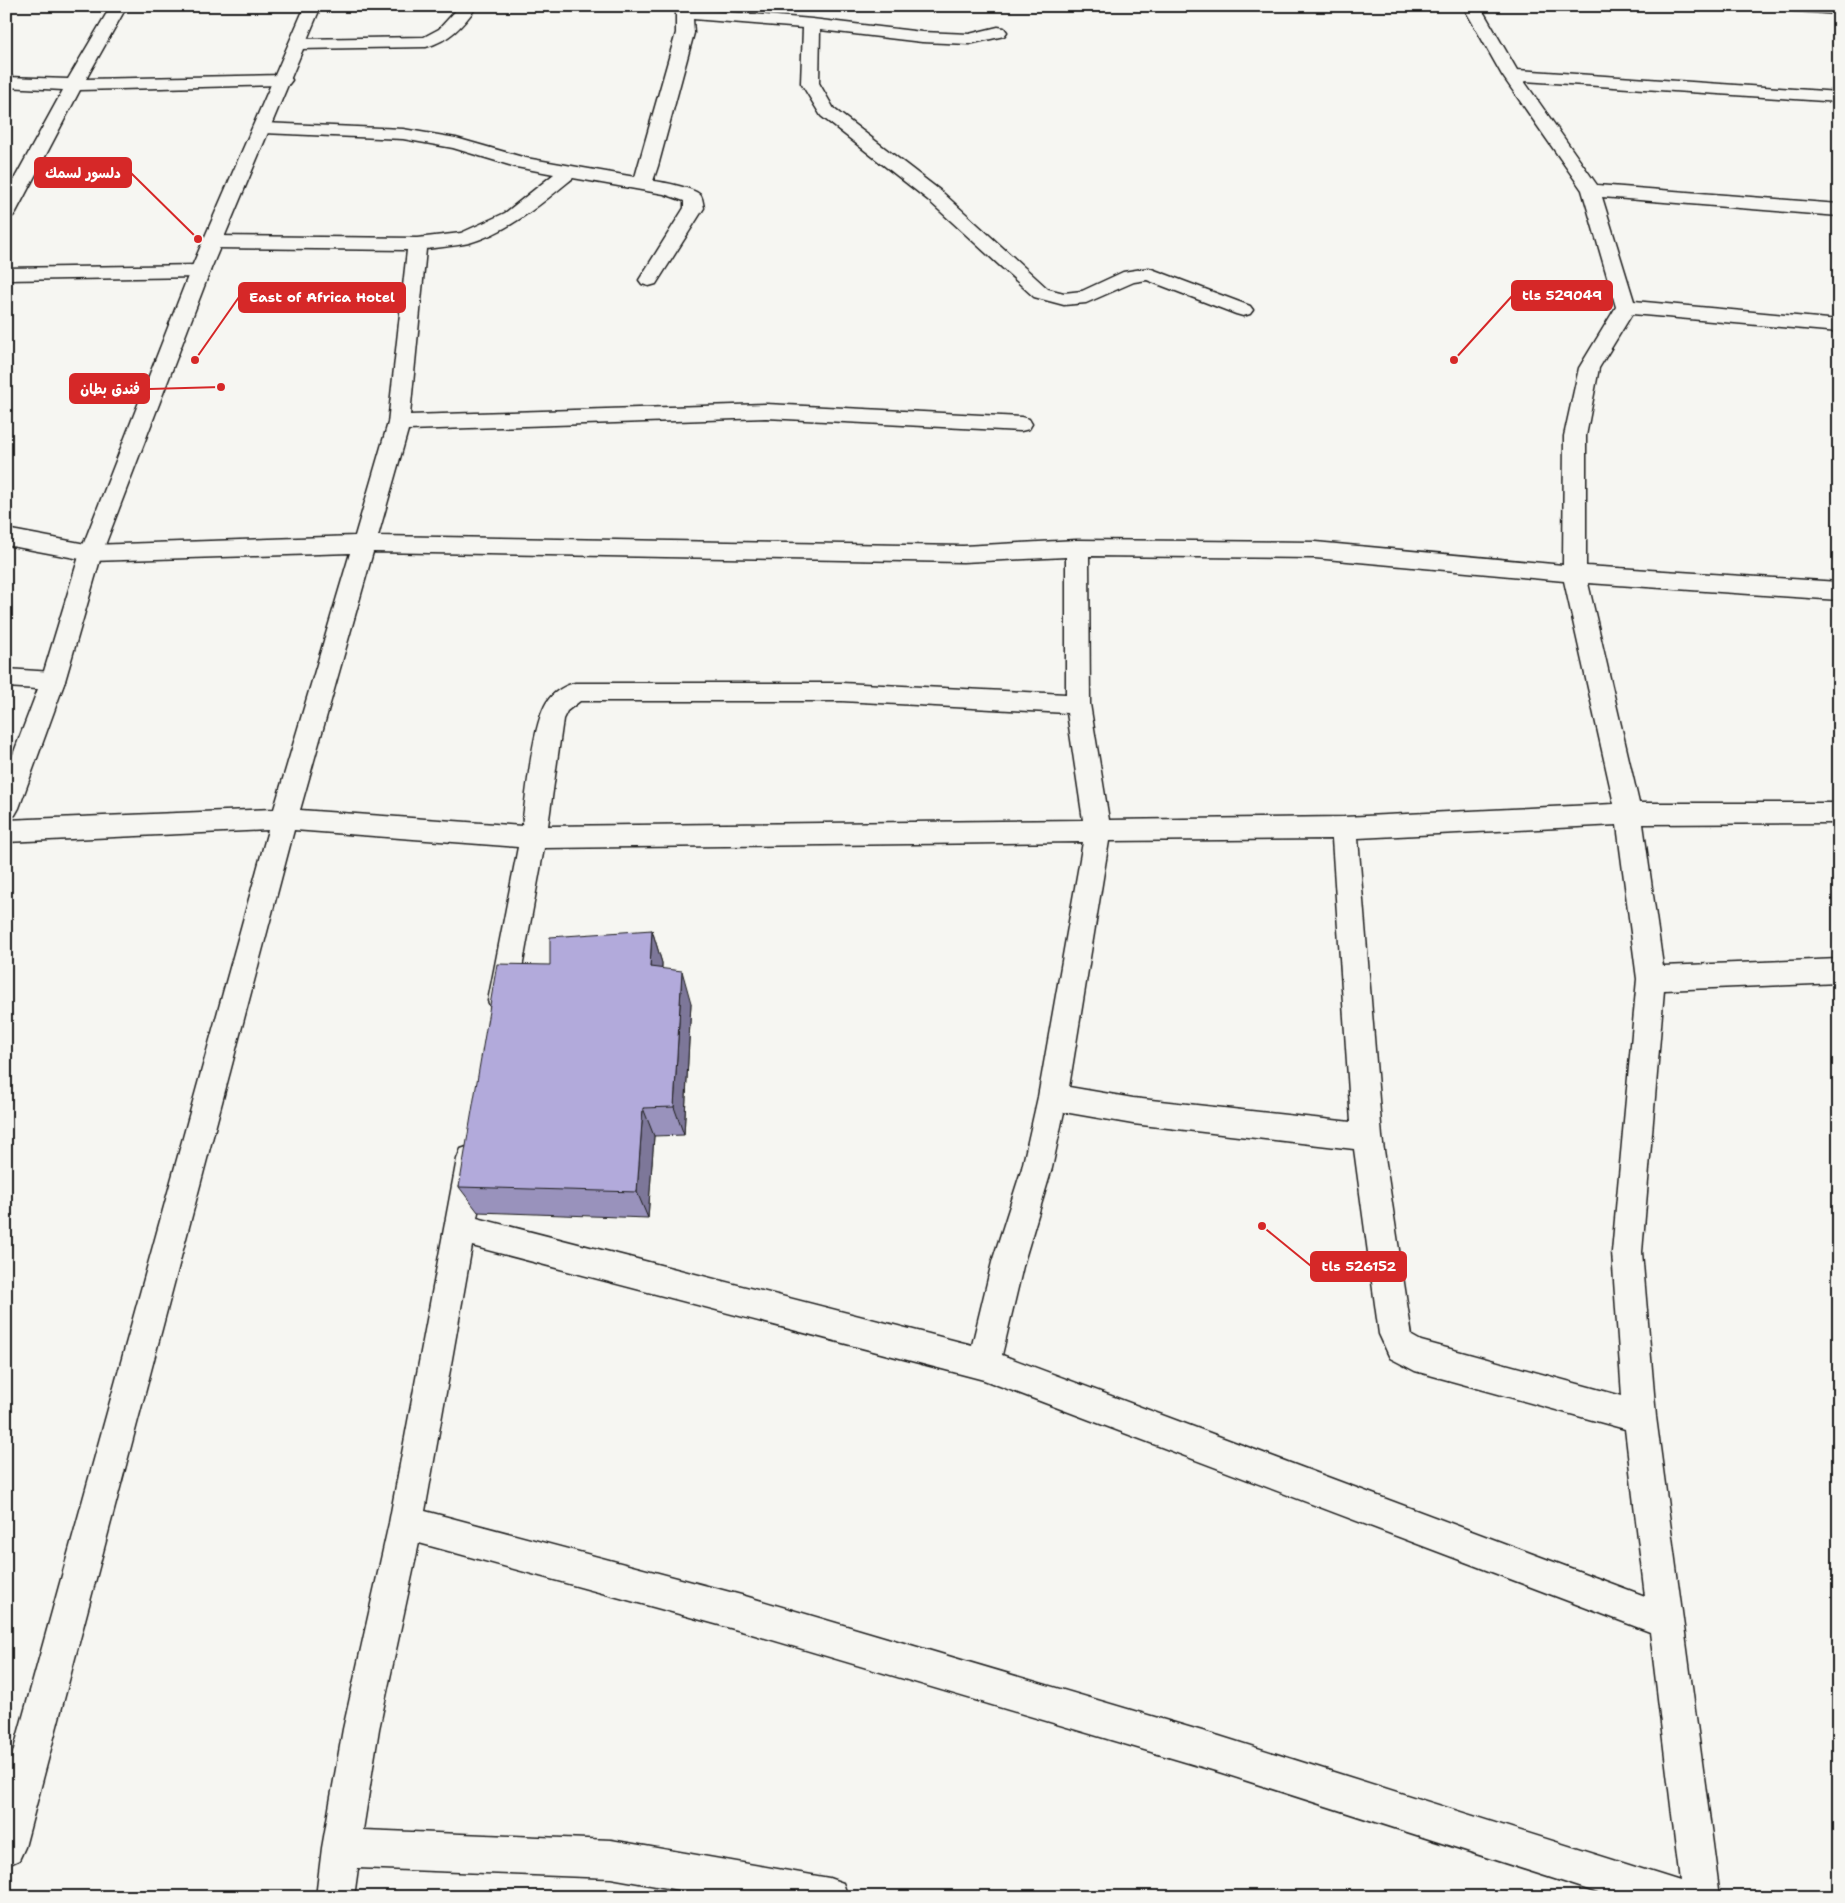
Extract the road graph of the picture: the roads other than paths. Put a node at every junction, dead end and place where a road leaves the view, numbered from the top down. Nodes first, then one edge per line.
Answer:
1 (119, 6) edge
2 (313, 6) edge
3 (469, 6) edge
4 (1471, 6) edge
5 (1795, 6) edge
6 (684, 9) edge
7 (1839, 9) edge
8 (812, 24) junction
9 (998, 32) dead end
10 (298, 44) junction
11 (1511, 75) junction
12 (283, 80) junction
13 (6, 82) edge
14 (74, 85) junction
15 (1839, 97) edge
16 (263, 128) junction
17 (570, 171) junction
18 (642, 184) junction
19 (1591, 190) junction
20 (1839, 210) edge
21 (6, 212) edge
22 (214, 242) junction
23 (417, 244) junction
24 (200, 271) junction
25 (6, 274) edge
26 (649, 280) dead end
27 (1626, 307) junction
28 (1243, 310) dead end
29 (1839, 326) edge
30 (399, 423) junction
31 (1022, 424) dead end
32 (6, 537) edge
33 (365, 544) junction
34 (1077, 548) junction
35 (91, 553) junction
36 (1574, 574) junction
37 (1839, 591) edge
38 (6, 678) edge
39 (53, 681) junction
40 (1078, 704) junction
41 (6, 808) edge
42 (1839, 813) edge
43 (1629, 814) junction
44 (284, 819) junction
45 (1344, 828) junction
46 (1098, 830) junction
47 (6, 831) edge
48 (533, 838) junction
49 (1839, 971) edge
50 (1651, 979) junction
51 (496, 1033) edge
52 (1054, 1097) junction
53 (478, 1131) edge
54 (1368, 1137) junction
55 (459, 1228) junction
56 (984, 1364) junction
57 (1640, 1417) junction
58 (406, 1523) junction
59 (1666, 1621) junction
60 (6, 1847) edge
61 (341, 1848) junction
62 (335, 1897) edge
63 (829, 1897) edge
64 (1672, 1897) edge
65 (1701, 1897) edge

1 - 14 street
2 - 10 street
3 - 10 street
4 - 11 street
5 - 7 street
6 - 8 street
6 - 18 street
8 - 9 street
8 - 28 street
10 - 12 street
11 - 15 street
11 - 19 street
12 - 14 street
12 - 16 street
13 - 14 street
14 - 21 street
16 - 17 street
16 - 22 street
17 - 18 street
17 - 23 street
18 - 26 street
19 - 20 street
19 - 27 street
22 - 23 street
22 - 24 street
23 - 30 street
24 - 25 street
24 - 35 street
27 - 29 street
27 - 36 street
30 - 31 street
30 - 33 street
32 - 35 street
33 - 34 street
33 - 35 street
33 - 44 street
34 - 36 street
34 - 40 street
35 - 39 street
36 - 37 street
36 - 43 street
38 - 39 street
39 - 41 street
40 - 46 street
40 - 48 street
42 - 43 street
43 - 45 street
43 - 50 street
44 - 47 street
44 - 48 street
44 - 60 street
45 - 46 street
45 - 54 street
46 - 48 street
46 - 52 street
48 - 51 street
49 - 50 street
50 - 57 street
52 - 54 street
52 - 56 street
53 - 55 street
54 - 57 street
55 - 56 street
55 - 58 street
56 - 59 street
57 - 59 street
58 - 61 street
58 - 64 street
59 - 65 street
61 - 62 street
61 - 63 street

